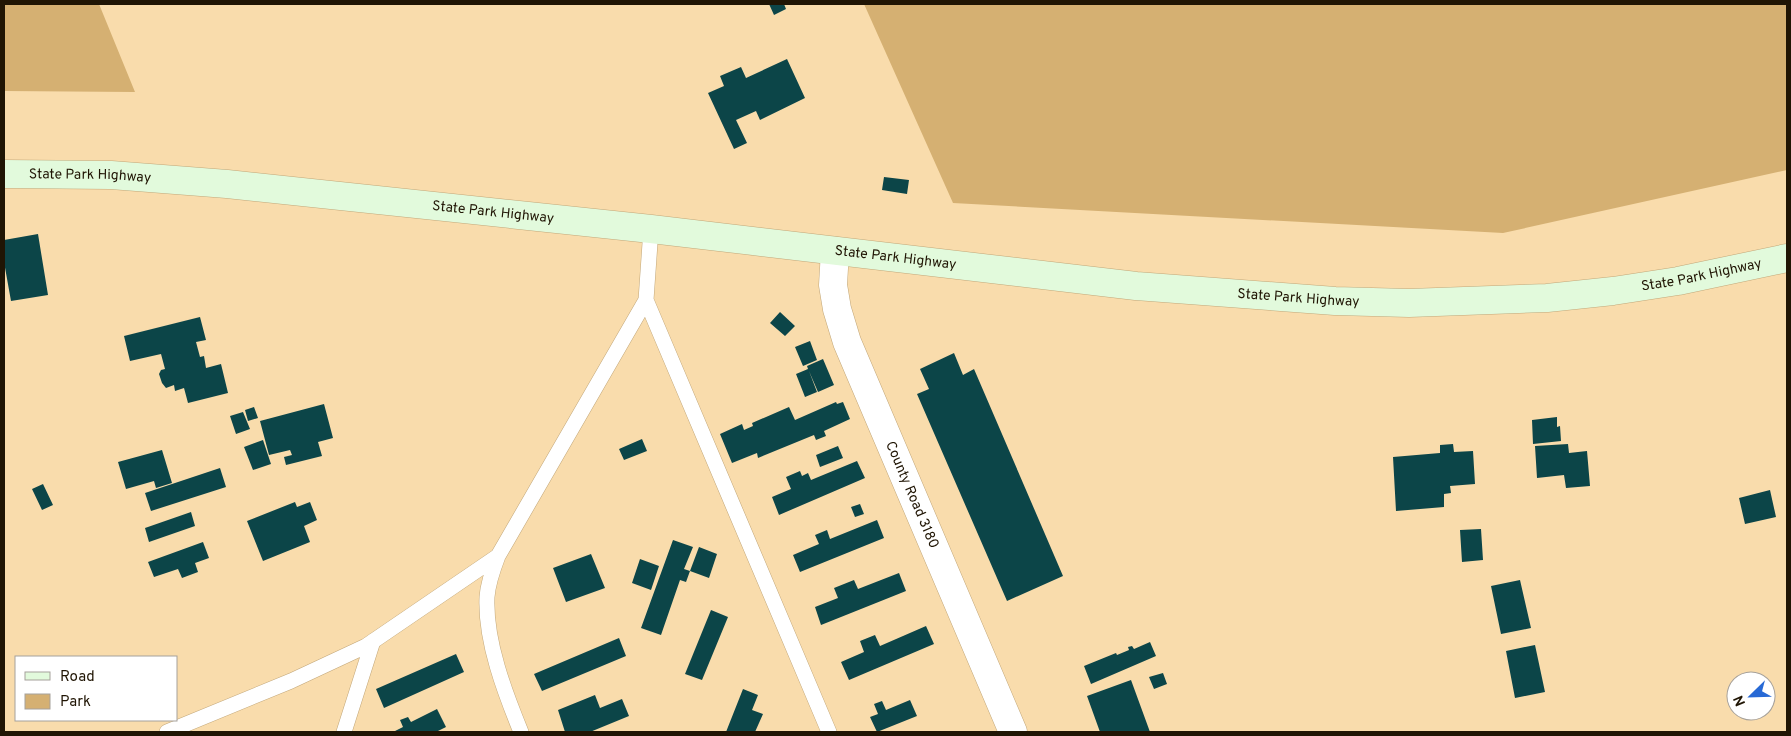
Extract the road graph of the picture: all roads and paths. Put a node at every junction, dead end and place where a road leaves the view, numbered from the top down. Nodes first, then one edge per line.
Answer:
1 (4, 174) edge
2 (651, 229) junction
3 (835, 252) junction
4 (1787, 258) edge
5 (646, 300) junction
6 (498, 556) junction
7 (373, 641) junction
8 (167, 732) edge
9 (344, 732) edge
10 (522, 732) edge
11 (828, 732) edge
12 (1013, 732) edge

1 - 2 main road, State Park Highway
2 - 3 main road, State Park Highway
2 - 5 lane
3 - 4 main road, State Park Highway
3 - 12 street, County Road 3180
5 - 6 lane
5 - 11 lane
6 - 7 lane
6 - 10 lane
7 - 8 lane
7 - 9 lane

